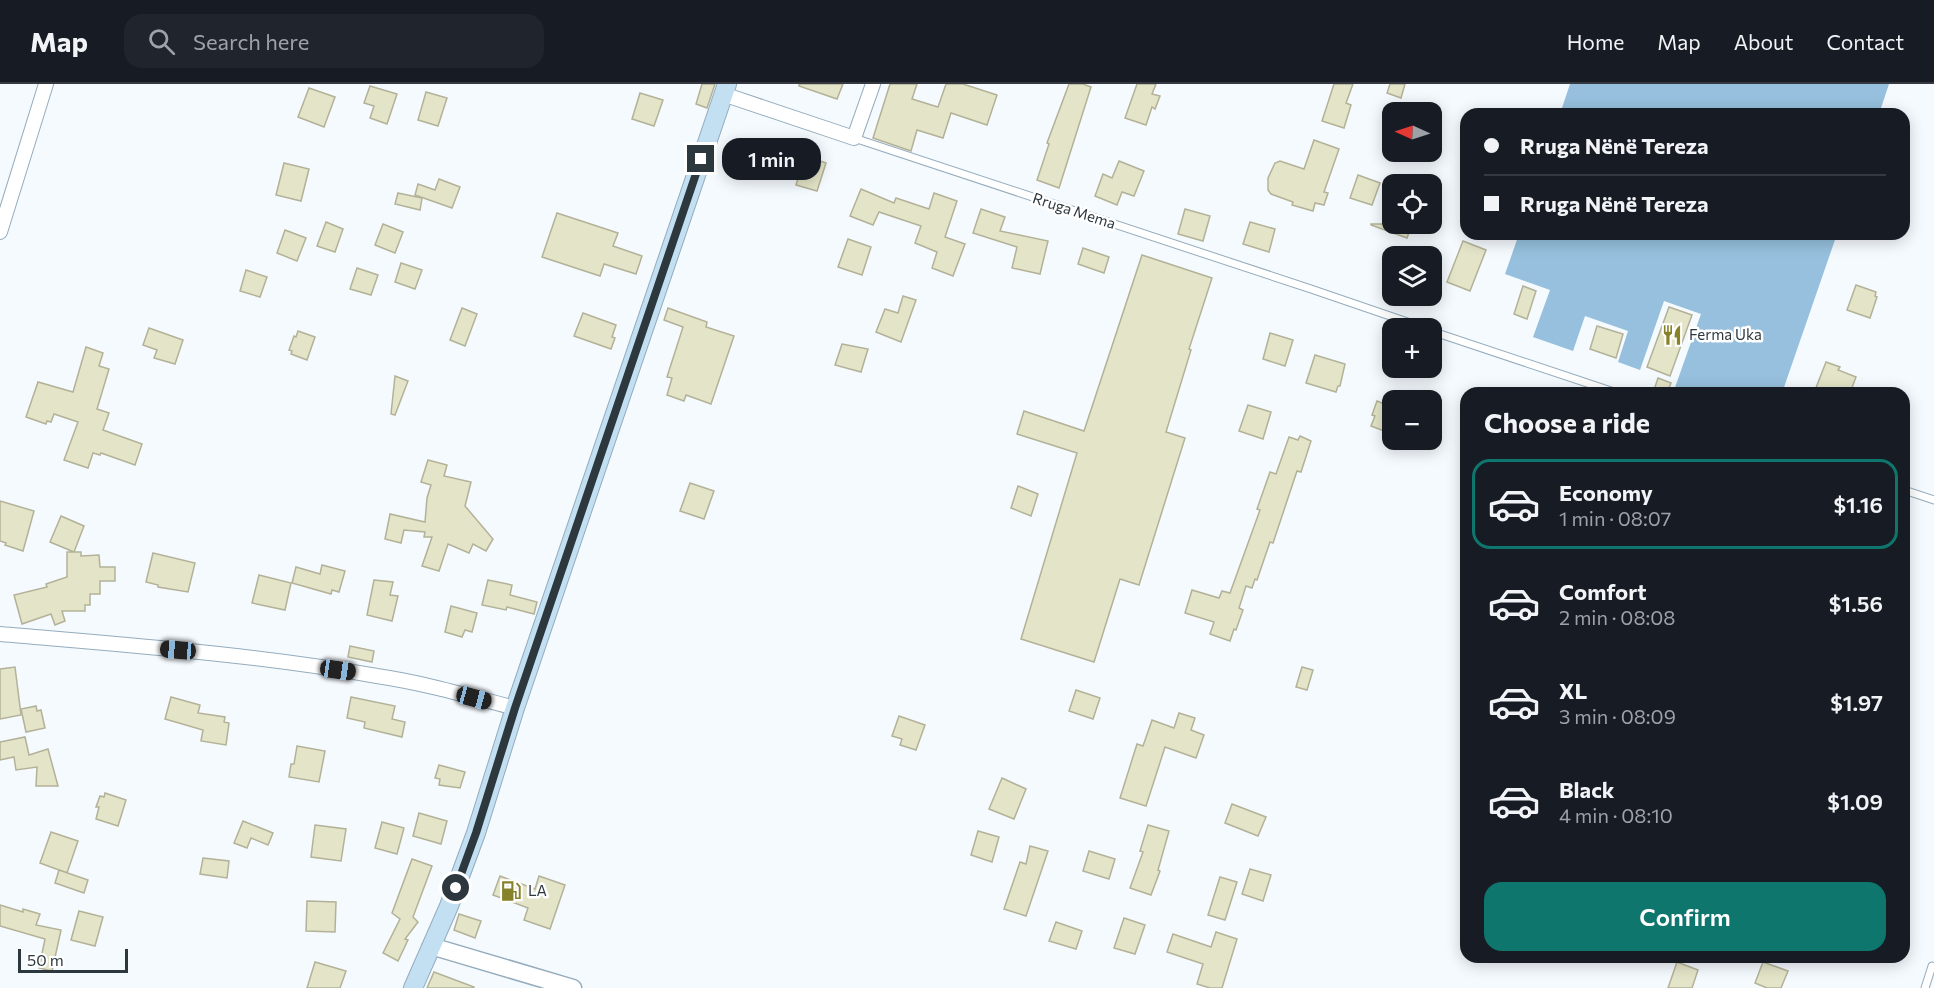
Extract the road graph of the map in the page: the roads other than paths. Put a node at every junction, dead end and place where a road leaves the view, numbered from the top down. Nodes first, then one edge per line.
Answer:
1 (46, 84) edge
2 (873, 84) edge
3 (725, 89) edge
4 (854, 138) junction
5 (0, 232) edge
6 (1396, 318) edge
7 (1442, 335) edge
8 (1599, 387) edge
9 (1910, 492) edge
10 (1934, 500) edge
11 (0, 634) edge
12 (515, 708) junction
13 (431, 946) junction
14 (1934, 967) edge
15 (413, 988) edge
16 (573, 988) edge
17 (1925, 988) edge

1 - 5 street
2 - 4 street
3 - 4 street, Rruga Mema
3 - 12 main road
4 - 6 lane, Rruga Mema
7 - 8 lane
9 - 10 lane
11 - 12 street
12 - 13 main road
13 - 15 main road
13 - 16 street
14 - 17 lane

